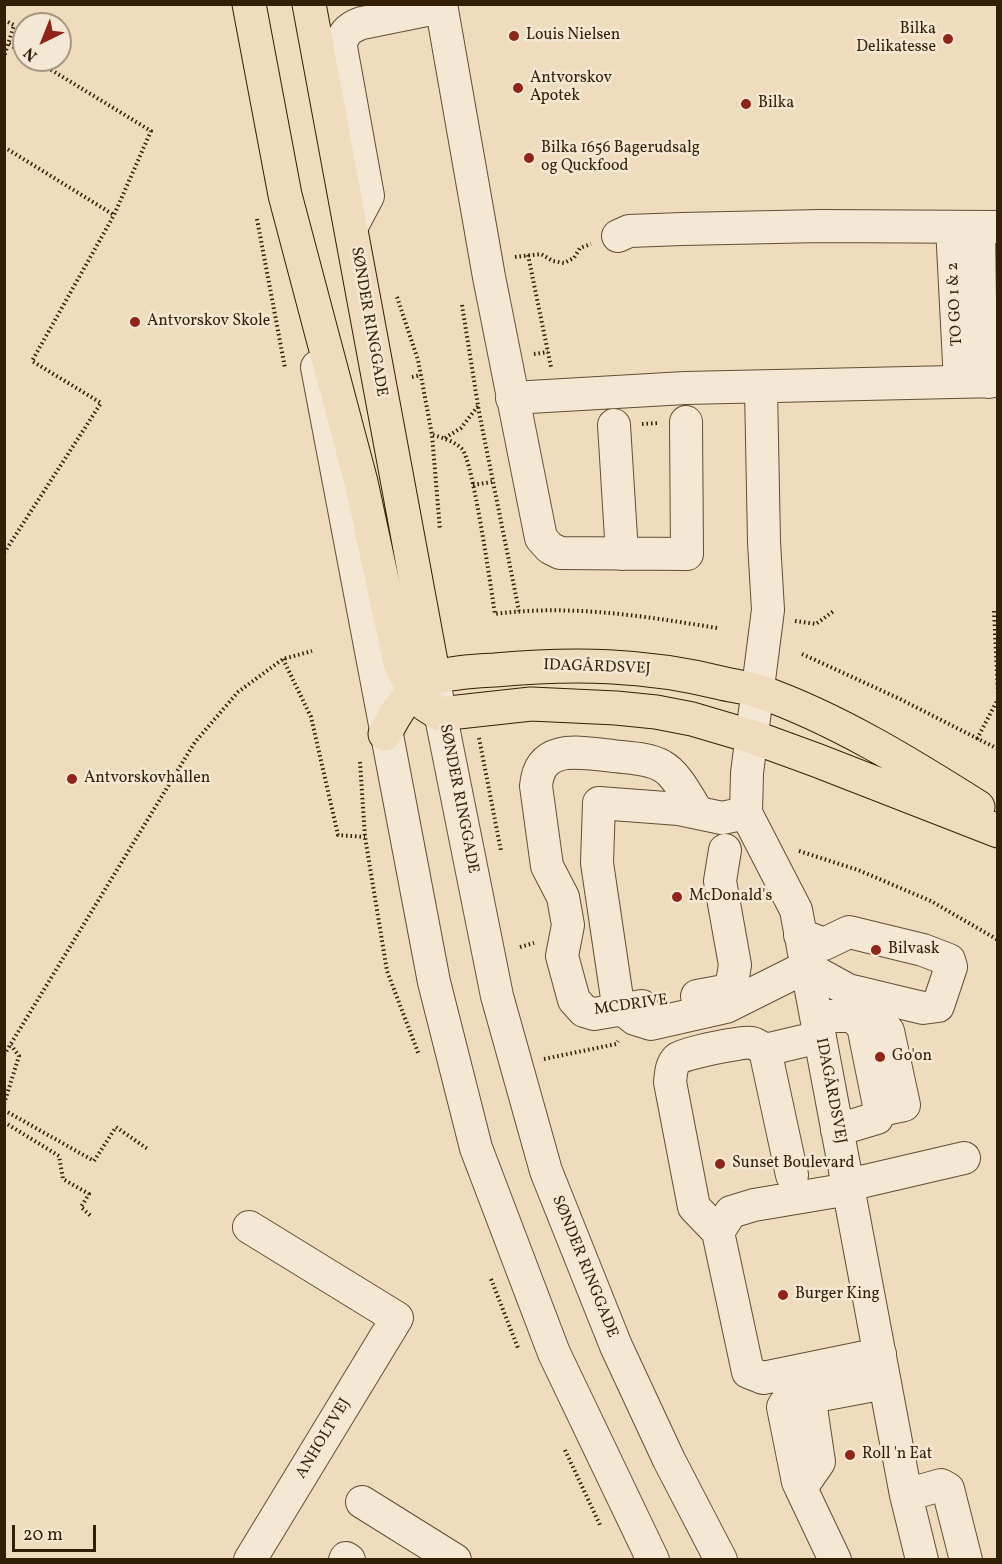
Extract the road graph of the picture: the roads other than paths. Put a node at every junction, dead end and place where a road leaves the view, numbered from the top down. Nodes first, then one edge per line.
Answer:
1 (249, 4) edge
2 (309, 4) edge
3 (441, 6) edge
4 (285, 195) junction
5 (976, 227) edge
6 (351, 228) junction
7 (618, 236) road end
8 (982, 382) edge
9 (761, 388) junction
10 (513, 398) junction
11 (686, 422) dead end
12 (614, 425) dead end
13 (622, 554) junction
14 (424, 685) junction
15 (759, 692) junction
16 (440, 714) junction
17 (386, 734) junction
18 (753, 737) junction
19 (719, 815) junction
20 (998, 819) edge
21 (998, 831) edge
22 (725, 850) junction
23 (810, 949) junction
24 (755, 992) junction
25 (625, 1010) junction
26 (818, 1026) junction
27 (765, 1050) junction
28 (837, 1130) junction
29 (964, 1158) dead end
30 (792, 1175) dead end
31 (842, 1189) junction
32 (249, 1227) dead end
33 (718, 1232) junction
34 (742, 1344) junction
35 (882, 1369) junction
36 (906, 1495) junction
37 (362, 1502) dead end
38 (919, 1559) edge
39 (250, 1560) edge
40 (455, 1560) edge
41 (653, 1560) edge
42 (721, 1560) edge
43 (835, 1560) edge
44 (966, 1560) edge

1 - 4 main road
2 - 6 main road, SØNDER RINGGADE
3 - 6 street
3 - 10 street
4 - 14 main road
4 - 17 street
5 - 7 street
5 - 8 street, TO GO 1 & 2
6 - 14 main road, SØNDER RINGGADE
8 - 9 street
9 - 10 street
9 - 15 street
10 - 13 street
11 - 13 street
12 - 13 street
14 - 15 main road, IDAGÅRDSVEJ
14 - 16 main road
14 - 17 main road
15 - 18 street, IDAGÅRDSVEJ
15 - 20 main road, IDAGÅRDSVEJ
16 - 18 main road
16 - 42 street, SØNDER RINGGADE
17 - 41 street
18 - 19 street, IDAGÅRDSVEJ
18 - 21 main road
19 - 22 street
19 - 23 street, IDAGÅRDSVEJ
19 - 25 street
19 - 25 street, MCDRIVE
22 - 24 street
22 - 25 street, MCDRIVE
23 - 23 street
23 - 24 street
23 - 26 street, IDAGÅRDSVEJ
24 - 25 street
26 - 27 street
26 - 28 street, IDAGÅRDSVEJ
26 - 28 street
27 - 30 street
27 - 33 street
28 - 31 street, IDAGÅRDSVEJ
29 - 31 street
31 - 33 street
31 - 34 street
31 - 35 street, IDAGÅRDSVEJ
32 - 39 street, ANHOLTVEJ
33 - 34 street
34 - 35 street
35 - 36 street, IDAGÅRDSVEJ
35 - 43 street
36 - 38 street, IDAGÅRDSVEJ
36 - 44 street
37 - 40 street

